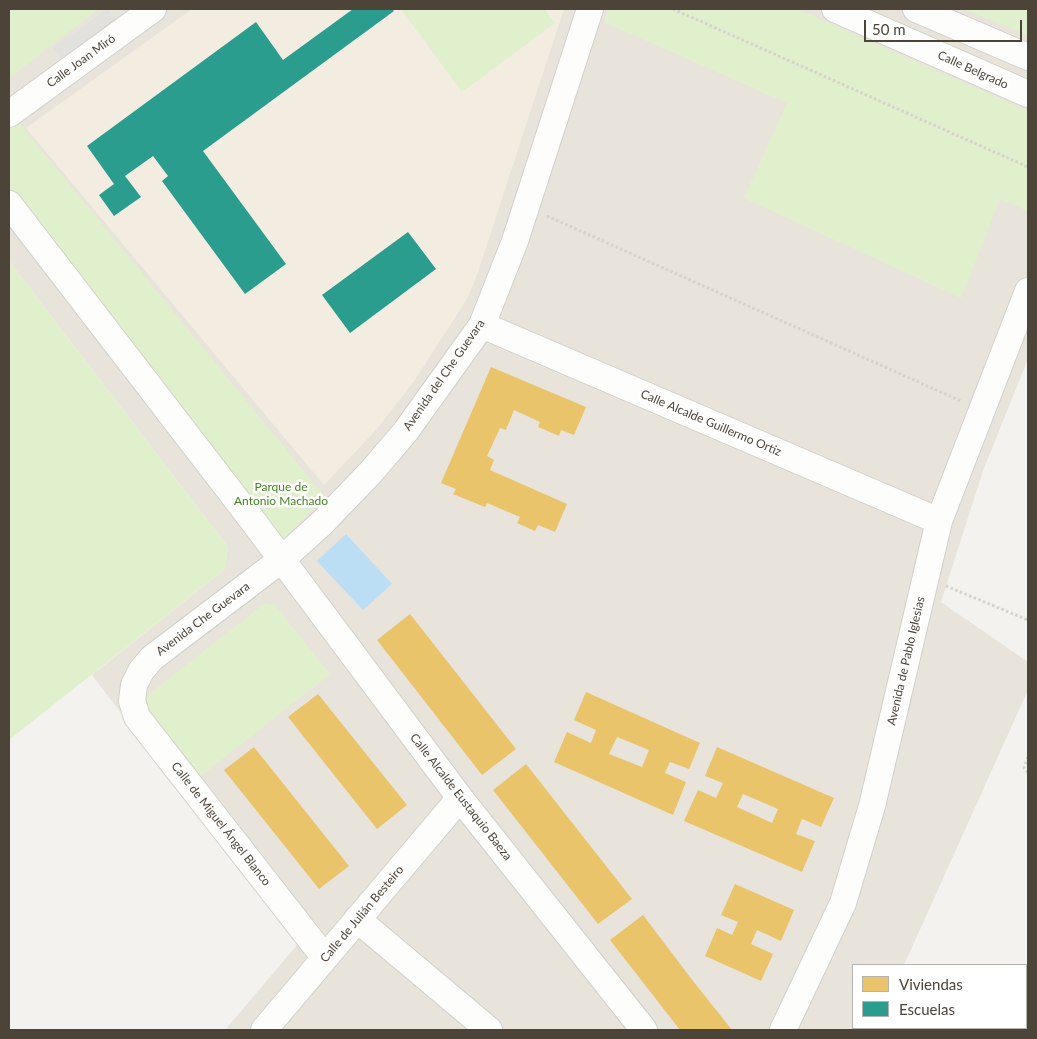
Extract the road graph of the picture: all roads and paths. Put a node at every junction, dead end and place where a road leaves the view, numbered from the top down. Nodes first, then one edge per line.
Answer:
1 (153, 9) edge
2 (590, 9) edge
3 (673, 9) edge
4 (835, 9) edge
5 (916, 9) edge
6 (1028, 57) edge
7 (1028, 94) edge
8 (9, 114) edge
9 (1028, 167) edge
10 (9, 204) edge
11 (526, 207) junction
12 (1028, 291) edge
13 (482, 325) junction
14 (982, 410) junction
15 (939, 521) junction
16 (281, 560) junction
17 (926, 578) junction
18 (1028, 620) edge
19 (134, 685) joint
20 (1028, 757) edge
21 (1028, 773) edge
22 (460, 798) junction
23 (358, 920) junction
24 (325, 958) junction
25 (264, 1030) edge
26 (489, 1030) edge
27 (644, 1030) edge
28 (783, 1030) edge

1 - 8 street, Calle Joan Miró
2 - 11 street, Avenida del Che Guevara
3 - 9 path
4 - 7 street, Calle Belgrado
5 - 6 street
10 - 16 street, Calle Alcalde Eustaquio Baeza
11 - 13 street, Avenida del Che Guevara
11 - 14 path
12 - 14 street, Avenida de Pablo Iglesias
13 - 15 street, Calle Alcalde Guillermo Ortiz
13 - 16 street, Avenida del Che Guevara
14 - 15 street, Avenida de Pablo Iglesias
15 - 17 street, Avenida de Pablo Iglesias
16 - 19 street, Avenida Che Guevara
16 - 22 street, Calle Alcalde Eustaquio Baeza
17 - 18 path
17 - 28 street, Avenida de Pablo Iglesias
19 - 24 street, Calle de Miguel Ángel Blanco
20 - 21 path
22 - 23 street, Calle de Julián Besteiro
22 - 27 street, Calle Alcalde Eustaquio Baeza
23 - 24 street, Calle de Julián Besteiro
23 - 26 street
24 - 25 street, Calle de Julián Besteiro

